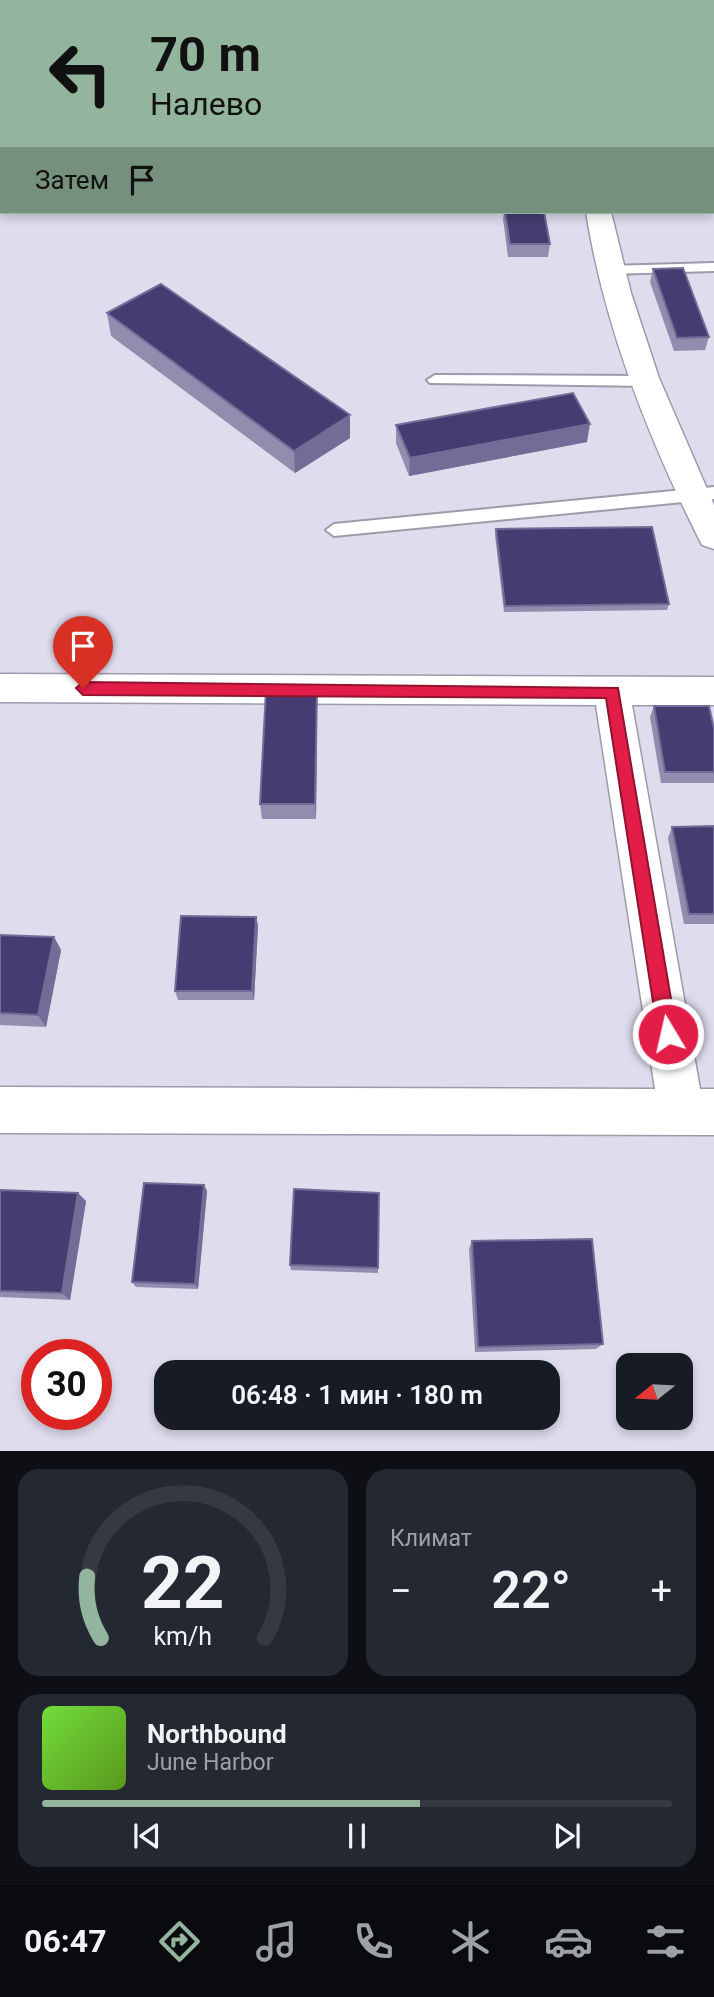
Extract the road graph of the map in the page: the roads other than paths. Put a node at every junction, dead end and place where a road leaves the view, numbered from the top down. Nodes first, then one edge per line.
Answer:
1 (598, 214) edge
2 (714, 267) edge
3 (609, 270) junction
4 (435, 380) dead end
5 (648, 381) junction
6 (703, 494) edge
7 (334, 530) dead end
8 (714, 537) edge
9 (0, 688) edge
10 (714, 691) edge
11 (612, 692) junction
12 (0, 1110) edge
13 (697, 1112) edge

1 - 3 street
2 - 3 lane
3 - 5 street
4 - 5 lane
5 - 6 street
6 - 7 lane
6 - 8 street
9 - 11 street
10 - 11 street
11 - 13 street
12 - 13 street

